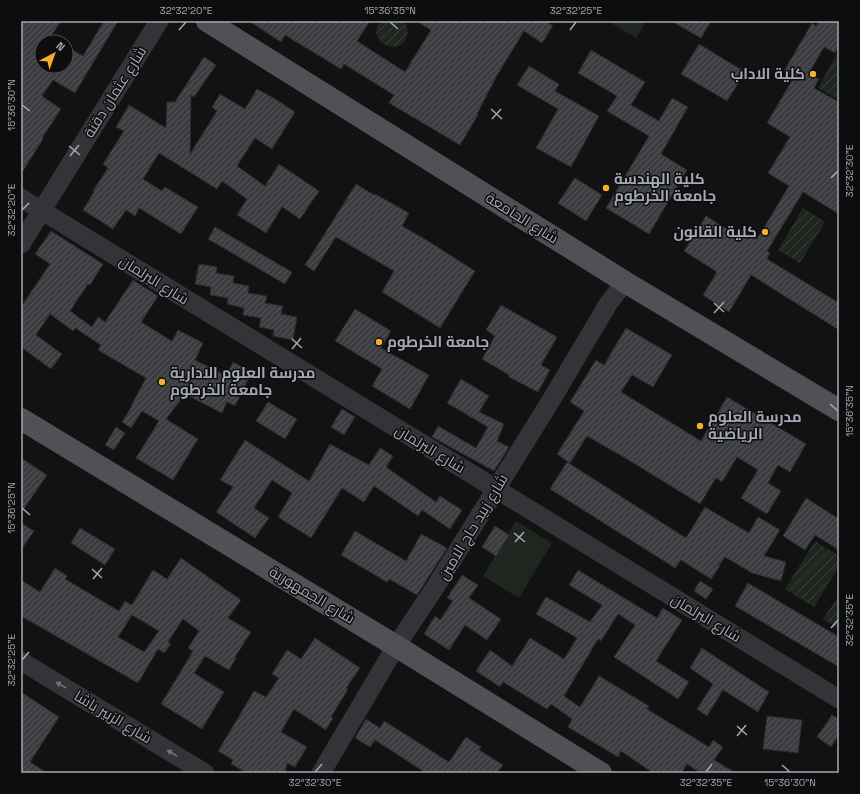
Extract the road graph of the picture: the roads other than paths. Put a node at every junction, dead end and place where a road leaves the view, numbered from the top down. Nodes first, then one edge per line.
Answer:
1 (159, 21) edge
2 (207, 21) edge
3 (21, 198) edge
4 (42, 211) junction
5 (21, 244) edge
6 (625, 282) junction
7 (839, 410) edge
8 (21, 419) edge
9 (496, 489) junction
10 (396, 646) junction
11 (21, 661) edge
12 (839, 699) edge
13 (205, 773) edge
14 (321, 773) edge
15 (600, 773) edge

1 - 4 street, شارع عثمان دقنة
2 - 6 main road, شارع الجامعة
3 - 4 street, شارع البرلمان
4 - 5 street, شارع عثمان دقنة
4 - 9 street, شارع البرلمان
6 - 7 main road, شارع الجامعة
6 - 9 street, شارع زبيد حاج الامين
8 - 10 main road, شارع الجمهورية
9 - 10 street, شارع زبيد حاج الامين
9 - 12 street, شارع البرلمان
10 - 14 street, شارع زبيد حاج الامين
10 - 15 main road, شارع الجمهورية
13 -> 11 street, شارع الزبير باشا

